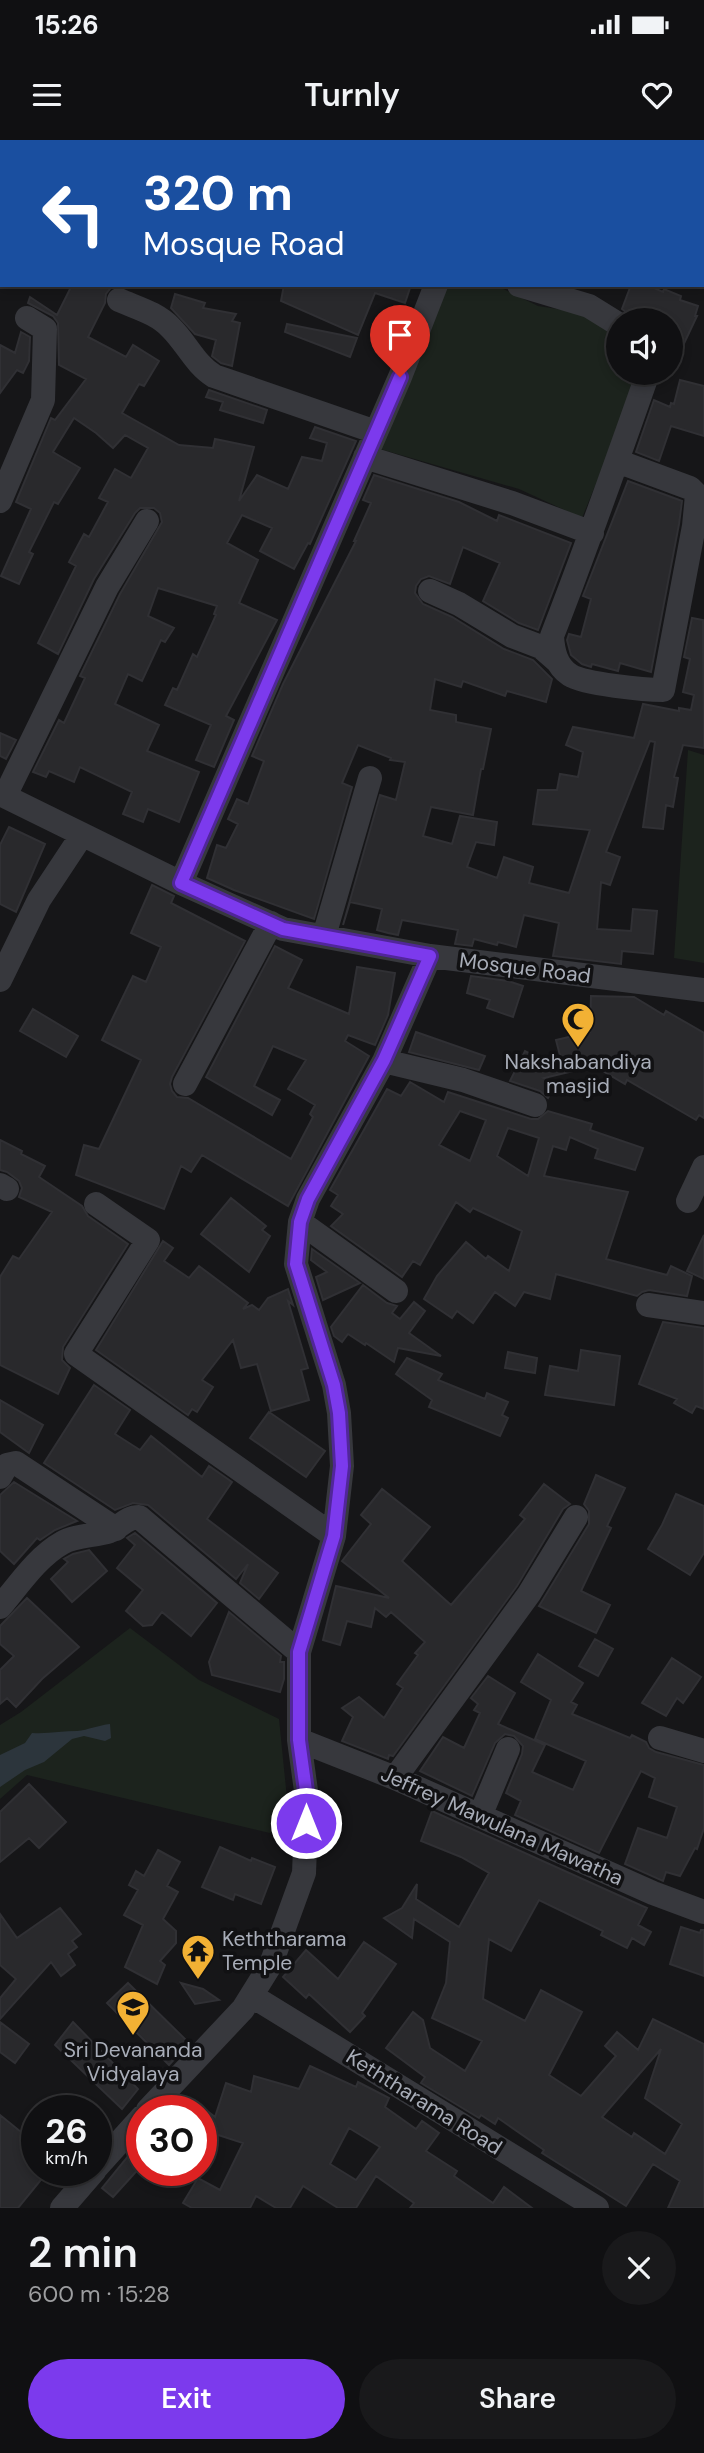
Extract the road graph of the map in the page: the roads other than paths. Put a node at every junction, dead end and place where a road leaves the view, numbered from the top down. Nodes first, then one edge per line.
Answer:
1 (435, 287) edge
2 (532, 287) edge
3 (593, 296) edge
4 (119, 300) dead end
5 (606, 311) edge
6 (27, 318) dead end
7 (644, 385) edge
8 (376, 432) junction
9 (365, 457) junction
10 (617, 461) junction
11 (0, 501) edge
12 (147, 521) dead end
13 (592, 533) junction
14 (430, 591) dead end
15 (557, 661) junction
16 (370, 778) dead end
17 (2, 795) edge
18 (82, 835) junction
19 (181, 883) junction
20 (271, 923) junction
21 (324, 936) junction
22 (430, 956) junction
23 (0, 980) edge
24 (704, 990) edge
25 (384, 1060) junction
26 (186, 1084) dead end
27 (536, 1105) dead end
28 (704, 1167) edge
29 (688, 1201) dead end
30 (96, 1204) dead end
31 (300, 1222) junction
32 (396, 1291) dead end
33 (648, 1305) dead end
34 (704, 1313) edge
35 (0, 1477) edge
36 (576, 1517) dead end
37 (116, 1529) junction
38 (334, 1536) junction
39 (0, 1606) edge
40 (299, 1652) junction
41 (660, 1738) dead end
42 (299, 1740) junction
43 (508, 1749) dead end
44 (704, 1751) edge
45 (395, 1778) junction
46 (480, 1816) junction
47 (704, 1912) edge
48 (251, 1996) junction
49 (162, 2095) edge
50 (126, 2135) edge
51 (112, 2151) edge
52 (81, 2186) edge
53 (61, 2208) edge
54 (597, 2208) edge

1 - 8 street
2 - 3 street
3 - 5 street
4 - 8 street
6 - 11 street
7 - 10 street
8 - 9 street
9 - 13 street
9 - 19 street
10 - 13 street
10 - 15 street
12 - 17 street
13 - 15 street
14 - 15 street
16 - 21 street
17 - 18 street, Mosque Road
18 - 19 street, Mosque Road
18 - 23 street
19 - 20 street, Mosque Road
20 - 21 street, Mosque Road
20 - 26 street
21 - 22 street, Mosque Road
22 - 24 street, Mosque Road
22 - 25 street
25 - 27 street
25 - 31 street
28 - 29 street
30 - 38 street
31 - 32 street
31 - 38 street
33 - 34 street
35 - 37 street
36 - 45 street
37 - 39 street
37 - 40 street
38 - 40 street
40 - 42 street
41 - 44 street
42 - 45 street, Jeffrey Mawulana Mawatha
42 - 48 street
43 - 46 street
45 - 46 street, Jeffrey Mawulana Mawatha
46 - 47 street, Jeffrey Mawulana Mawatha
48 - 49 street
48 - 54 street, Keththarama Road
50 - 51 street
52 - 53 street

